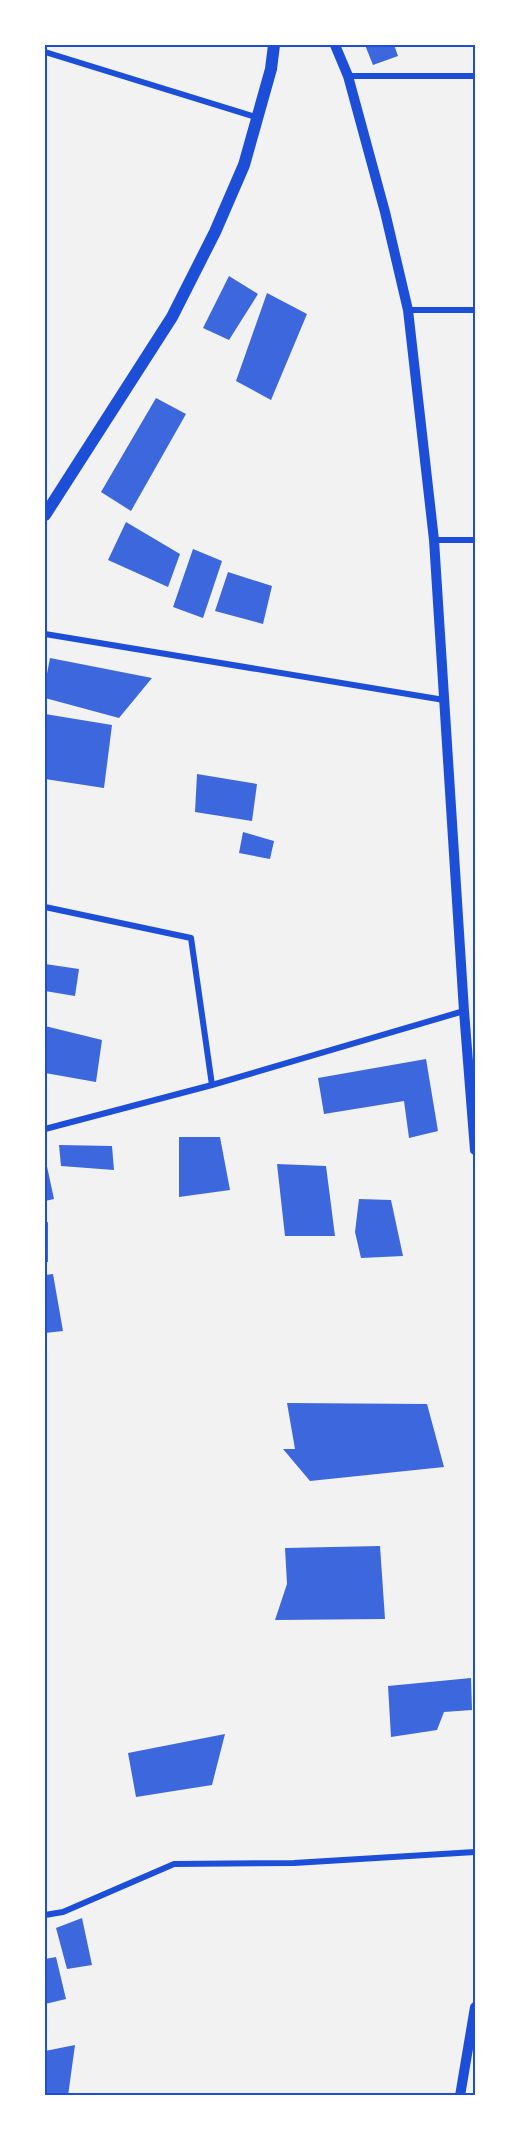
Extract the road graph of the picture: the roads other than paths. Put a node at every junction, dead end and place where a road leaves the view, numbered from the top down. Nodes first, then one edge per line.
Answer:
1 (274, 45) edge
2 (335, 45) edge
3 (45, 52) edge
4 (348, 76) junction
5 (475, 76) edge
6 (259, 118) junction
7 (408, 310) junction
8 (475, 310) edge
9 (46, 511) edge
10 (434, 540) junction
11 (475, 540) edge
12 (45, 634) edge
13 (444, 700) junction
14 (45, 907) edge
15 (464, 1011) junction
16 (212, 1085) junction
17 (45, 1129) edge
18 (475, 1150) edge
19 (475, 1852) edge
20 (45, 1915) edge
21 (475, 2007) edge
22 (460, 2096) edge

1 - 6 main road
2 - 4 street
3 - 6 street
4 - 5 street
4 - 7 street
6 - 9 main road
7 - 8 street
7 - 10 street
10 - 11 street
10 - 13 street
12 - 13 street
13 - 15 street
14 - 16 street
15 - 16 street
15 - 18 street
16 - 17 street
19 - 20 street
21 - 22 street

